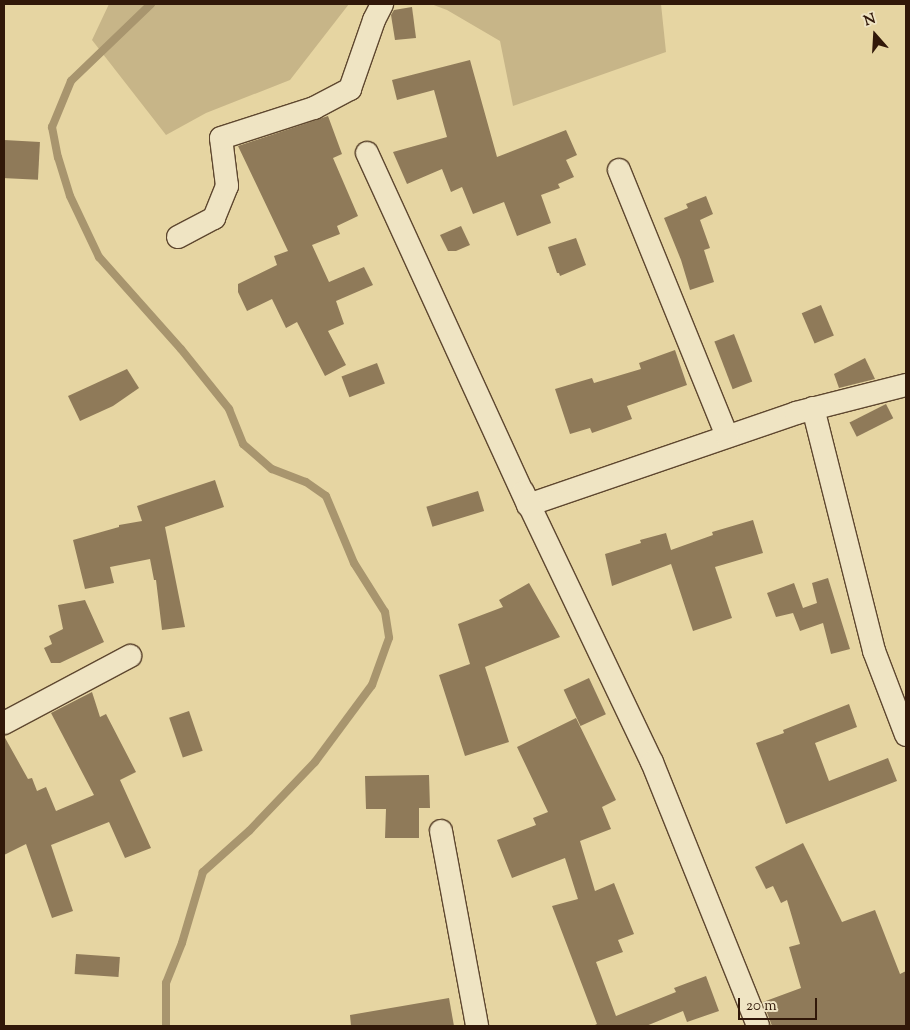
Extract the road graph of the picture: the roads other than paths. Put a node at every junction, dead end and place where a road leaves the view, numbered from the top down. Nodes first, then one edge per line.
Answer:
1 (382, 4) edge
2 (367, 153) dead end
3 (619, 170) dead end
4 (178, 237) dead end
5 (480, 376) dead end
6 (906, 385) edge
7 (813, 408) junction
8 (727, 436) junction
9 (528, 505) junction
10 (130, 656) dead end
11 (4, 723) edge
12 (906, 735) edge
13 (441, 830) dead end
14 (477, 1026) edge
15 (758, 1026) edge

1 - 4 street
2 - 9 street
3 - 8 street
5 - 9 street
6 - 7 street
7 - 8 street
7 - 12 street
8 - 9 street
9 - 15 street
10 - 11 street
13 - 14 street

